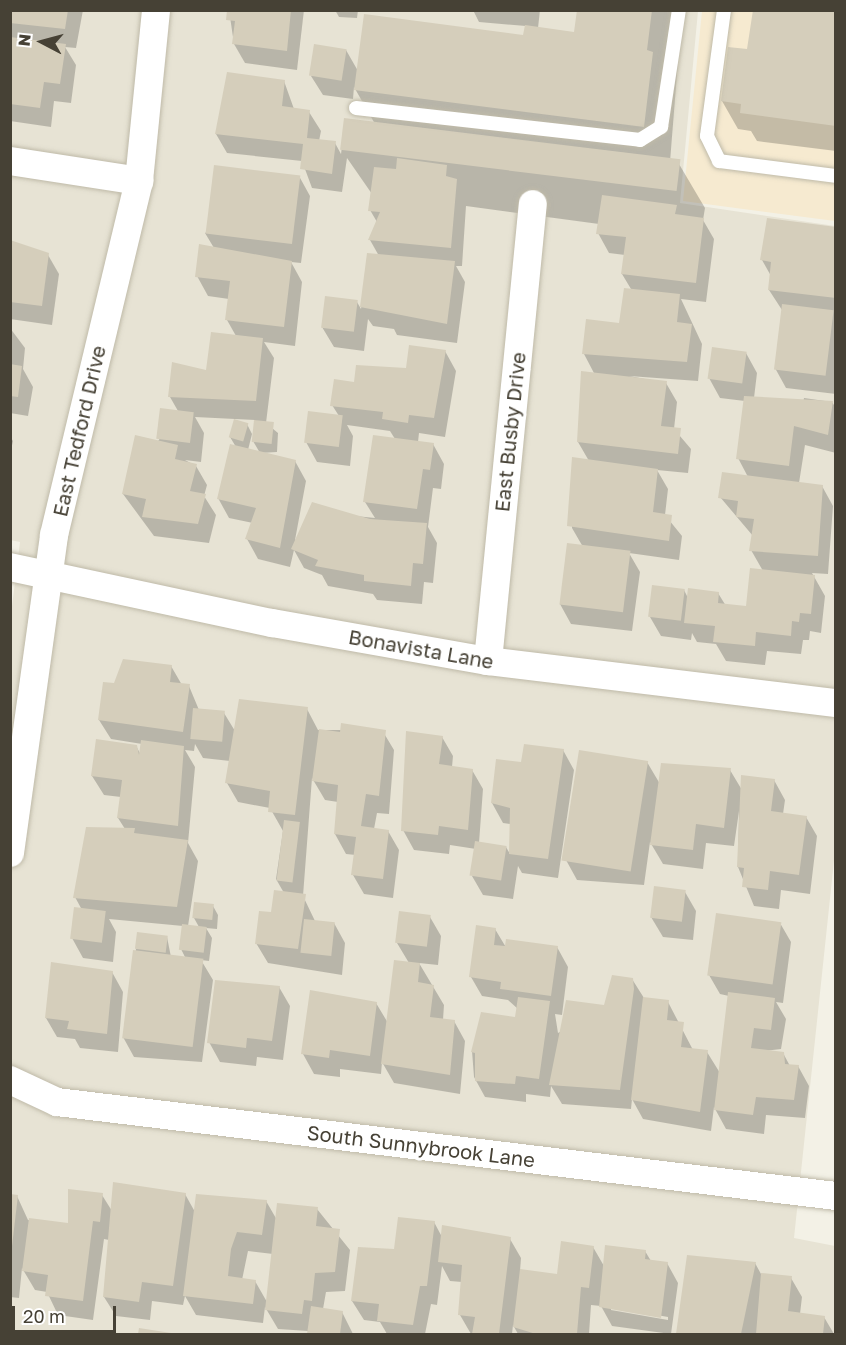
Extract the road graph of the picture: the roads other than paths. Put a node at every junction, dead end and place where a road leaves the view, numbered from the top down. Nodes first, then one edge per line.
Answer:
1 (156, 10) edge
2 (679, 10) edge
3 (724, 10) edge
4 (356, 108) dead end
5 (10, 161) edge
6 (836, 176) edge
7 (139, 181) junction
8 (533, 204) dead end
9 (10, 567) edge
10 (48, 572) junction
11 (488, 661) junction
12 (836, 703) edge
13 (10, 853) edge
14 (10, 1080) edge
15 (835, 1191) edge

1 - 7 street, East Tedford Drive
2 - 4 lane
3 - 6 lane
5 - 7 street
7 - 10 street, East Tedford Drive
8 - 11 street, East Busby Drive
9 - 10 street, Bonavista Lane
10 - 11 street, Bonavista Lane
10 - 13 street, East Tedford Drive
11 - 12 street, Bonavista Lane
14 - 15 street, South Sunnybrook Lane

